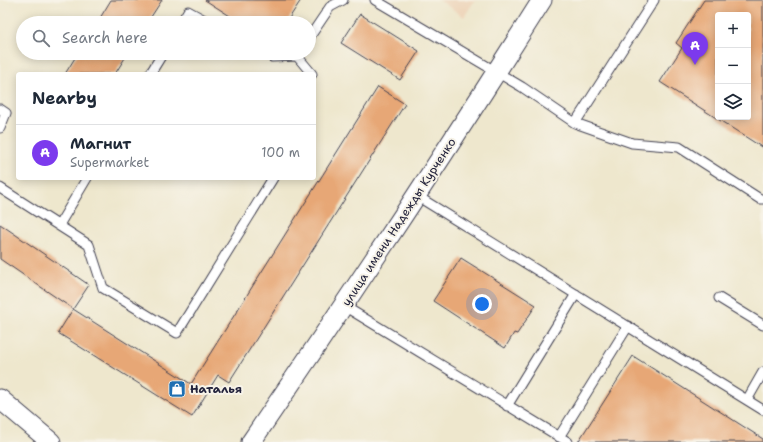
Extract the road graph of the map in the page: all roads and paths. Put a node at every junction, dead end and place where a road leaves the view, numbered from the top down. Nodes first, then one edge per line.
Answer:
1 (343, 0) edge
2 (375, 0) edge
3 (542, 0) edge
4 (654, 0) edge
5 (185, 16) edge
6 (197, 16) edge
7 (316, 28) edge
8 (158, 60) edge
9 (302, 60) edge
10 (151, 72) edge
11 (311, 72) edge
12 (496, 72) junction
13 (0, 109) edge
14 (575, 123) junction
15 (0, 128) edge
16 (86, 180) edge
17 (272, 180) edge
18 (0, 188) edge
19 (417, 196) junction
20 (763, 199) edge
21 (59, 225) junction
22 (576, 294) junction
23 (719, 298) dead end
24 (344, 306) junction
25 (763, 325) edge
26 (628, 326) junction
27 (763, 372) edge
28 (0, 399) edge
29 (747, 400) junction
30 (507, 406) junction
31 (763, 410) edge
32 (559, 437) junction
33 (52, 442) edge
34 (251, 442) edge
35 (568, 442) edge

1 - 7 lane
2 - 12 lane
3 - 12 street, улица имени Надежды Курченко
4 - 14 lane
5 - 6 lane
8 - 10 lane
9 - 11 lane
12 - 14 lane
12 - 19 street, улица имени Надежды Курченко
13 - 15 lane
14 - 20 lane
16 - 21 lane
17 - 21 lane
18 - 21 lane
19 - 22 lane
19 - 24 street, улица имени Надежды Курченко
22 - 26 lane
22 - 30 lane
23 - 25 lane
24 - 30 lane
24 - 34 street, улица имени Надежды Курченко
26 - 29 lane
26 - 32 lane
27 - 29 lane
28 - 33 street
29 - 31 lane
30 - 32 lane
32 - 35 lane

